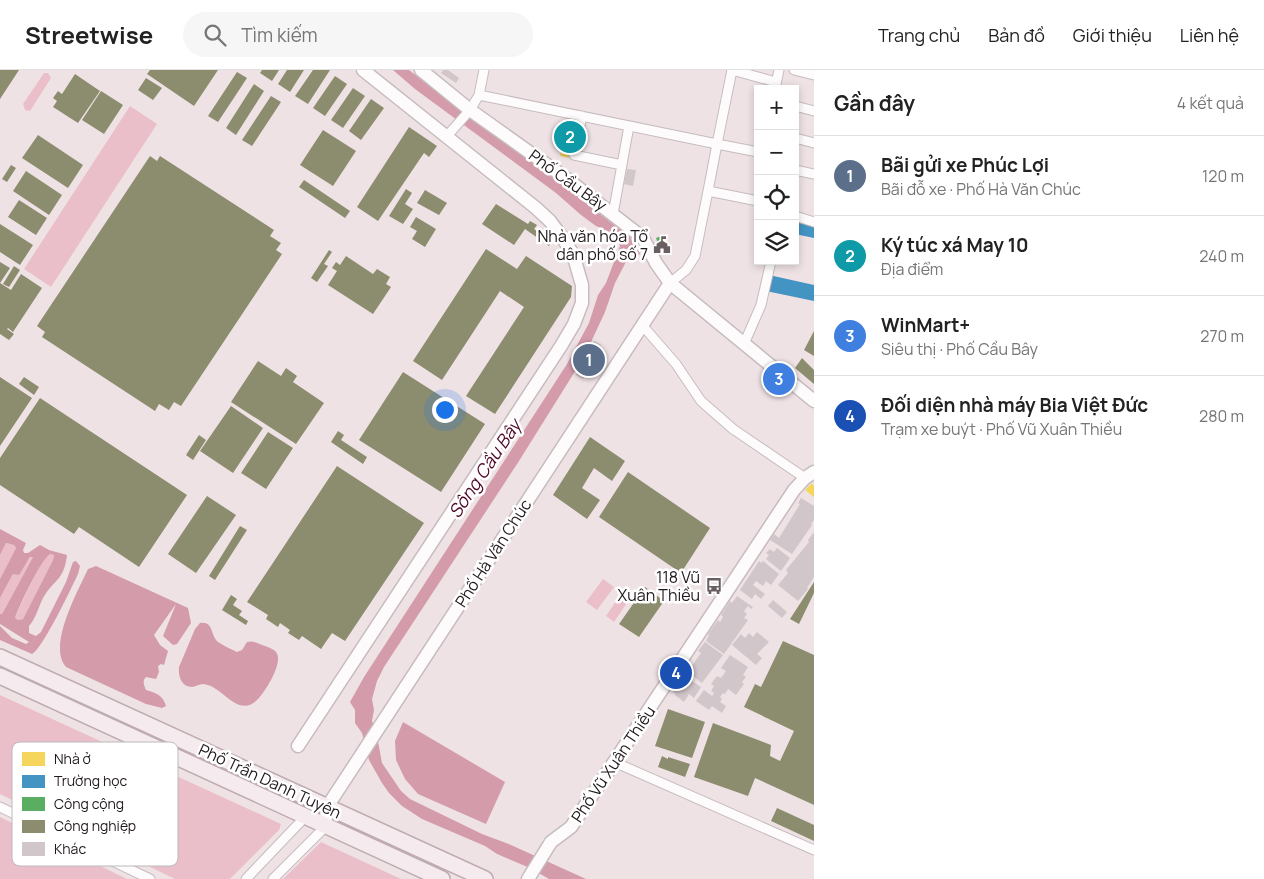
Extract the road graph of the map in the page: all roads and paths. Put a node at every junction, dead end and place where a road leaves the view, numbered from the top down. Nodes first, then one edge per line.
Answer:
1 (363, 70) edge
2 (421, 70) edge
3 (484, 70) edge
4 (779, 70) edge
5 (794, 70) edge
6 (814, 75) edge
7 (775, 85) edge
8 (479, 95) junction
9 (799, 107) edge
10 (470, 110) junction
11 (814, 111) edge
12 (582, 116) junction
13 (630, 126) junction
14 (451, 132) junction
15 (799, 139) edge
16 (814, 143) edge
17 (717, 144) junction
18 (754, 151) edge
19 (622, 165) junction
20 (799, 171) edge
21 (814, 174) edge
22 (708, 191) junction
23 (754, 200) edge
24 (613, 214) junction
25 (799, 217) edge
26 (814, 222) edge
27 (770, 265) edge
28 (670, 283) junction
29 (642, 325) junction
30 (744, 344) junction
31 (814, 401) edge
32 (809, 475) edge
33 (0, 657) edge
34 (0, 676) edge
35 (143, 742) edge
36 (298, 746) dead end
37 (178, 758) edge
38 (614, 762) junction
39 (0, 807) edge
40 (327, 807) junction
41 (12, 813) edge
42 (305, 817) junction
43 (325, 827) junction
44 (814, 850) edge
45 (123, 866) edge
46 (150, 879) edge
47 (246, 879) edge
48 (273, 879) edge
49 (442, 879) edge
50 (485, 879) edge
51 (528, 879) edge

1 - 14 street
2 - 10 street, Phố Cầu Bây
3 - 8 street
4 - 7 street
5 - 6 street
7 - 17 street
8 - 10 street
8 - 12 street
9 - 11 street
10 - 14 street
10 - 24 street, Phố Cầu Bây
12 - 13 street
12 - 19 street
13 - 17 street
13 - 19 street
14 - 36 street
15 - 16 street
17 - 18 street
17 - 22 street
19 - 24 street
20 - 21 street
22 - 23 street
22 - 28 street
24 - 28 street, Phố Cầu Bây
25 - 26 street
27 - 30 street
28 - 29 street, Phố Hà Văn Chúc
28 - 30 street, Phố Cầu Bây
29 - 32 street
29 - 40 street, Phố Hà Văn Chúc
30 - 31 street, Phố Cầu Bây
32 - 38 street, Phố Vũ Xuân Thiều
33 - 40 main road, Phố Trần Danh Tuyên
34 - 35 main road, Phố Trần Danh Tuyên
37 - 42 main road, Phố Trần Danh Tuyên
38 - 44 street
38 - 51 street, Phố Vũ Xuân Thiều
39 - 41 street
40 - 42 street
40 - 43 street, Phố Hà Văn Chúc
40 - 50 main road, Phố Trần Danh Tuyên
42 - 43 main road, Phố Trần Danh Tuyên
42 - 47 street
43 - 48 street
43 - 49 main road, Phố Trần Danh Tuyên
45 - 46 street

